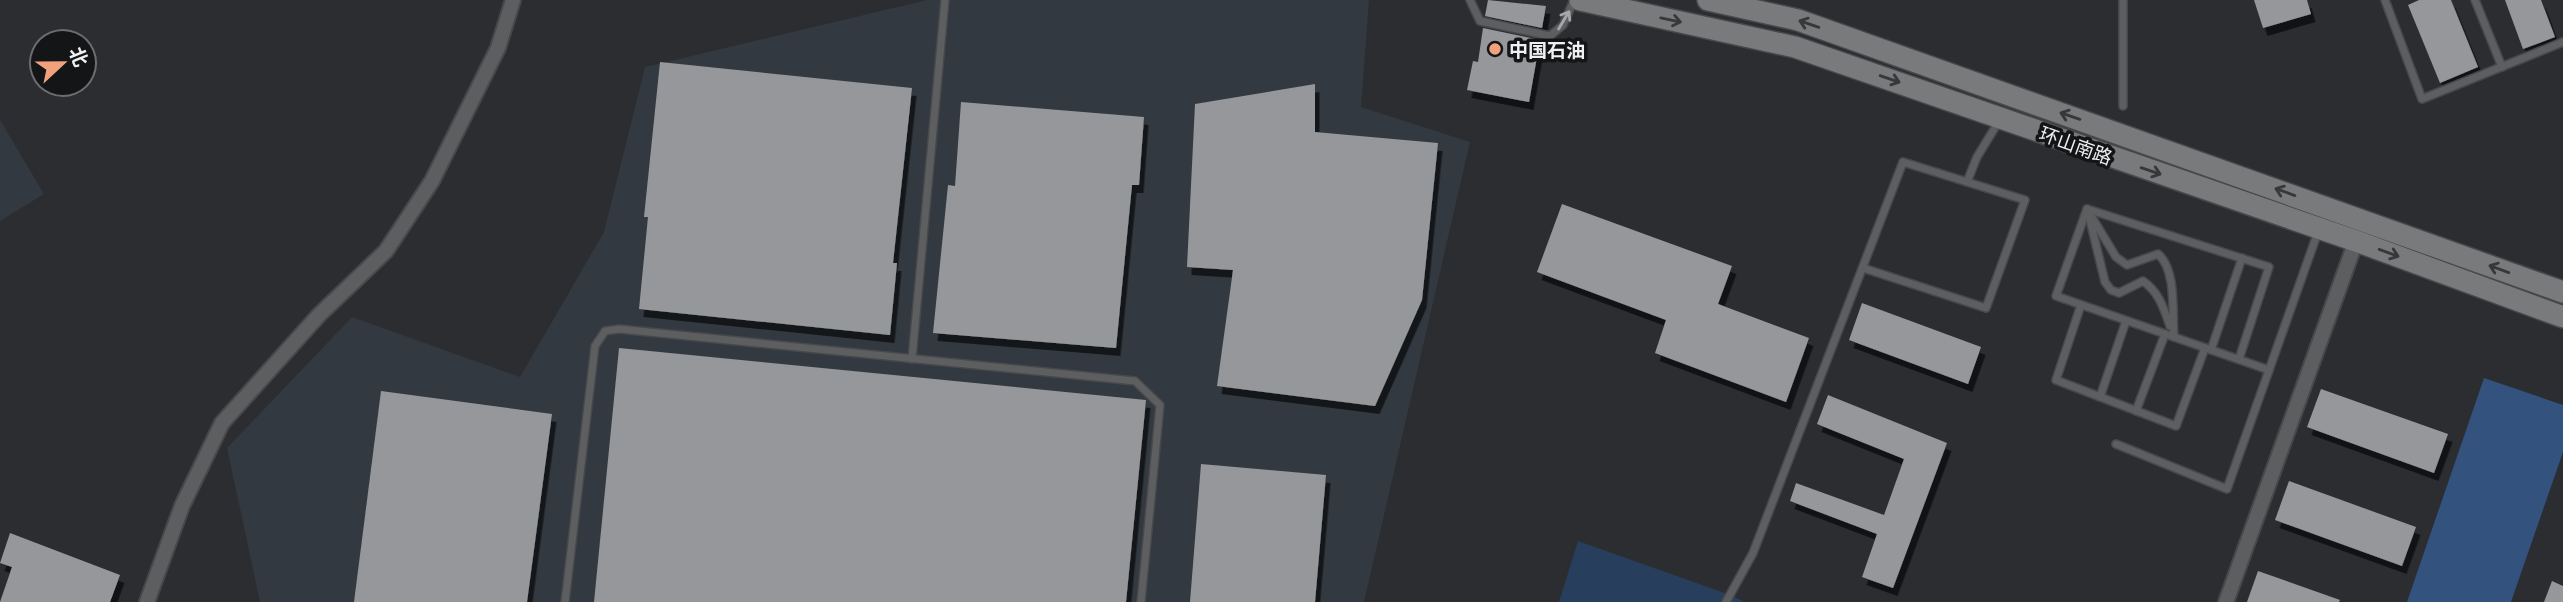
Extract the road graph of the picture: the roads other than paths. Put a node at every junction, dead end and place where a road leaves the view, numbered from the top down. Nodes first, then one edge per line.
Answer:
1 (513, 0) edge
2 (944, 0) edge
3 (1470, 0) edge
4 (1574, 0) edge
5 (1580, 0) edge
6 (1708, 0) edge
7 (2123, 0) edge
8 (2385, 0) edge
9 (2475, 0) edge
10 (2563, 42) edge
11 (2502, 67) junction
12 (2123, 106) dead end
13 (2002, 118) junction
14 (1967, 182) junction
15 (2087, 209) junction
16 (2319, 228) junction
17 (2356, 241) junction
18 (2242, 258) junction
19 (1863, 268) junction
20 (2563, 292) edge
21 (2081, 305) junction
22 (2563, 317) edge
23 (2126, 321) junction
24 (2165, 334) junction
25 (2174, 337) junction
26 (2208, 349) junction
27 (912, 359) junction
28 (2239, 359) junction
29 (2269, 370) junction
30 (2100, 397) junction
31 (2136, 411) junction
32 (2116, 444) dead end
33 (147, 602) edge
34 (565, 602) edge
35 (1141, 602) edge
36 (1726, 602) edge
37 (2226, 602) edge

1 - 33 street
2 - 27 lane
3 -> 4 lane
5 -> 13 main road, 环山南路
20 -> 6 main road, 环山南路
7 - 12 lane
8 - 11 lane
9 - 11 lane
10 - 11 lane
13 - 14 lane
13 -> 16 main road, 环山南路
14 - 19 lane
14 - 19 lane
15 - 18 lane
15 - 21 lane
15 - 25 lane
15 - 25 lane
16 - 17 main road, 环山南路
16 - 29 lane
17 -> 22 main road, 环山南路
17 - 37 street
18 - 26 lane
18 - 28 lane
19 - 36 lane
21 - 23 lane
21 - 30 lane
23 - 24 lane
23 - 30 lane
24 - 25 lane
24 - 31 lane
25 - 26 lane
26 - 28 lane
26 - 31 lane
27 - 34 lane
27 - 35 lane
28 - 29 lane
29 - 32 lane
30 - 31 lane

